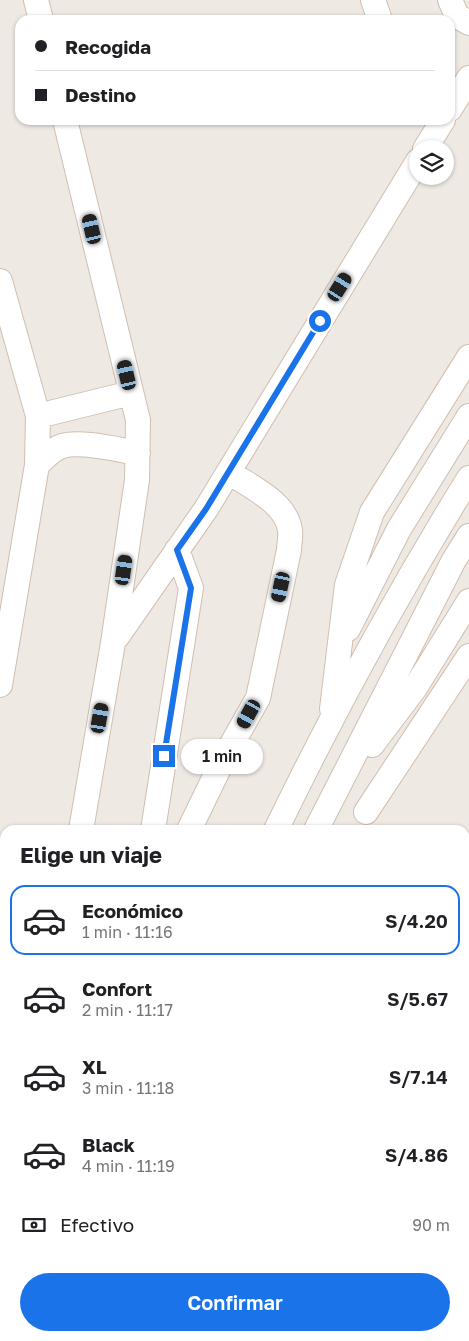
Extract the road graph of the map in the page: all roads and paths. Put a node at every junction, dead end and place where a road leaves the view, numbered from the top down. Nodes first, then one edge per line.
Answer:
1 (36, 0) edge
2 (373, 0) edge
3 (40, 15) edge
4 (378, 15) edge
5 (469, 78) edge
6 (455, 101) edge
7 (66, 125) edge
8 (409, 176) edge
9 (0, 281) edge
10 (469, 357) edge
11 (132, 394) junction
12 (38, 416) junction
13 (469, 416) edge
14 (138, 452) junction
15 (37, 465) junction
16 (229, 472) junction
17 (469, 478) edge
18 (469, 536) edge
19 (177, 550) junction
20 (469, 601) edge
21 (113, 643) junction
22 (340, 644) junction
23 (469, 656) edge
24 (0, 685) edge
25 (415, 688) junction
26 (330, 721) junction
27 (334, 794) junction
28 (362, 821) edge
29 (82, 825) edge
30 (154, 825) edge
31 (191, 825) edge
32 (278, 825) edge
33 (318, 825) edge

1 - 3 lane
2 - 4 lane
5 - 6 lane
7 - 11 lane
8 - 16 lane
9 - 12 lane
10 - 22 lane
11 - 12 lane
11 - 14 lane
12 - 15 lane
13 - 22 lane
14 - 15 lane
14 - 21 lane
15 - 24 lane
16 - 19 lane
16 - 31 lane
17 - 26 lane
18 - 27 lane
19 - 21 lane
19 - 30 lane
20 - 25 lane
21 - 29 lane
22 - 26 lane
23 - 28 lane
25 - 27 lane
25 - 28 lane
26 - 32 lane
27 - 33 lane

